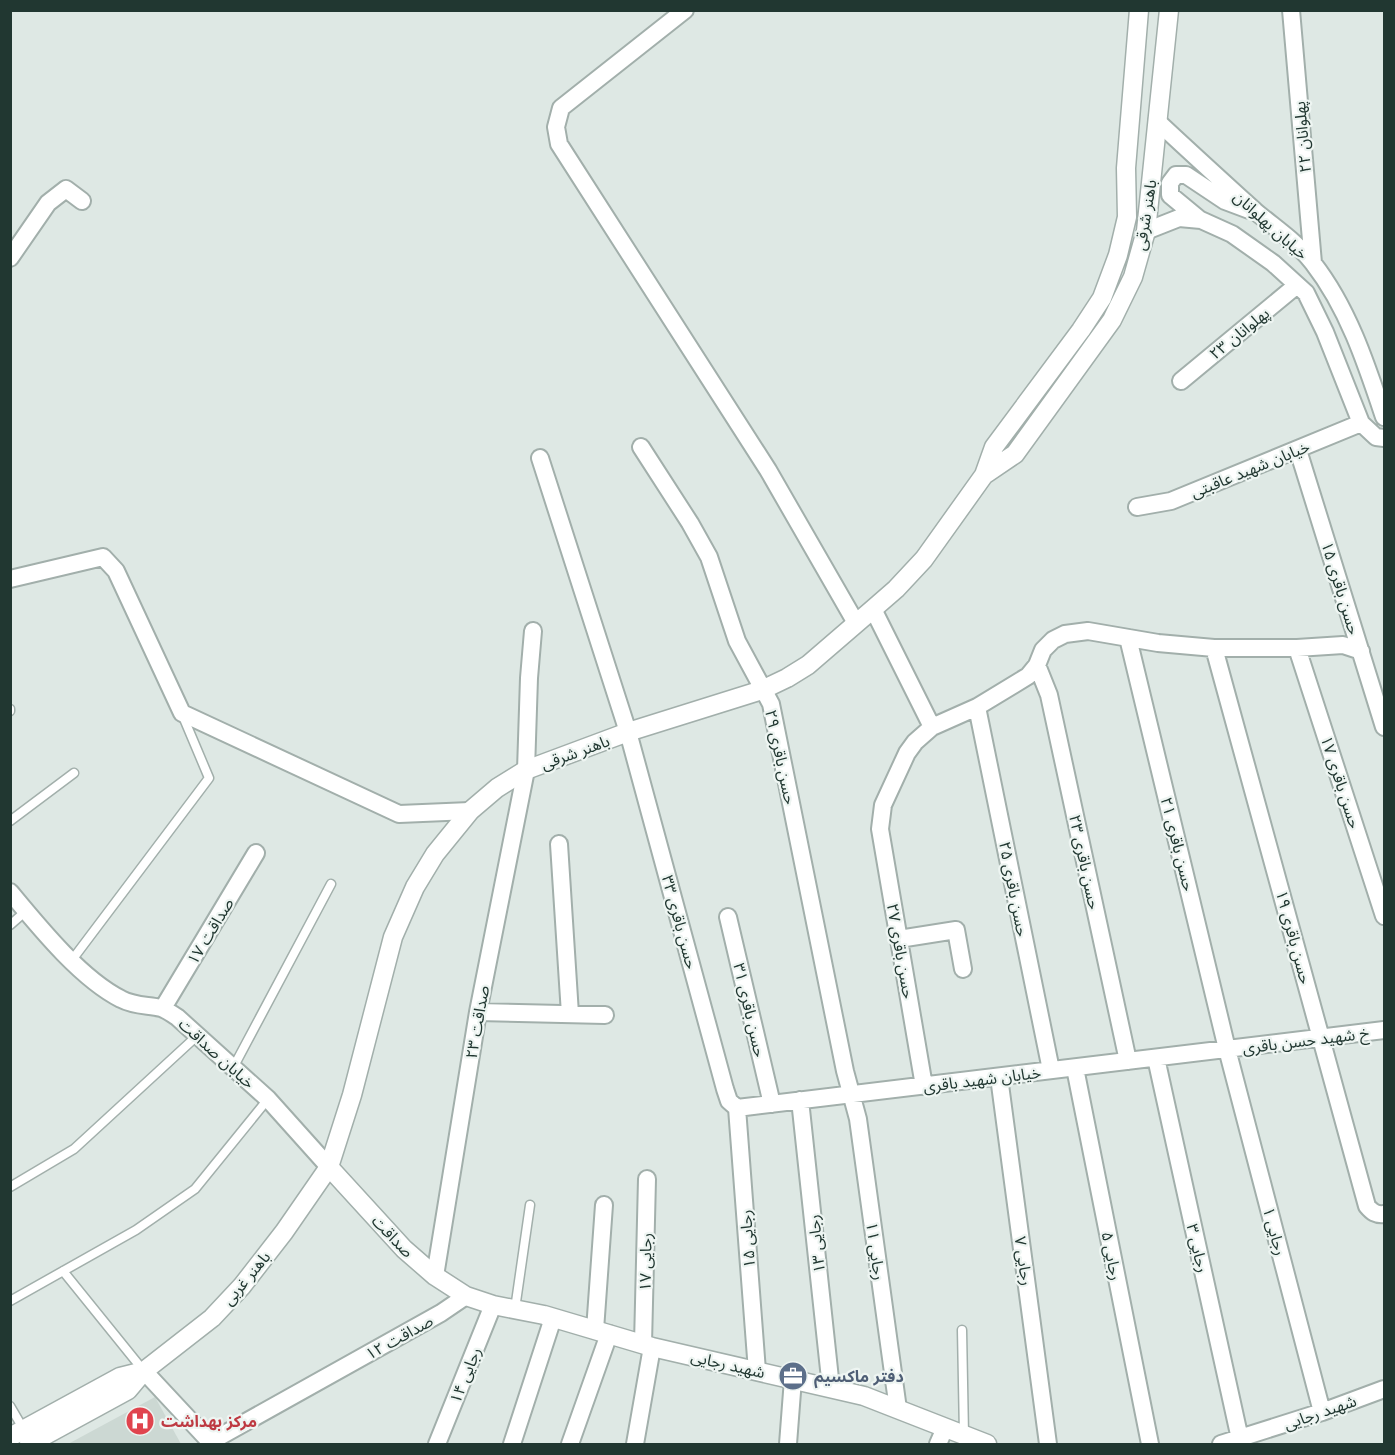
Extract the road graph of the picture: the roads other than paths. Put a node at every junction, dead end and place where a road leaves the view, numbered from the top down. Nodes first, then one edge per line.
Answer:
1 (685, 10) edge
2 (1139, 10) edge
3 (1169, 10) edge
4 (1291, 10) edge
5 (1156, 121) junction
6 (82, 201) dead end
7 (1258, 213) junction
8 (1201, 220) junction
9 (1146, 231) junction
10 (10, 258) edge
11 (1313, 263) junction
12 (1297, 285) junction
13 (1181, 381) dead end
14 (1384, 417) edge
15 (1361, 423) junction
16 (1384, 438) edge
17 (640, 447) dead end
18 (1298, 450) junction
19 (540, 458) dead end
20 (984, 475) junction
21 (1137, 507) dead end
22 (10, 579) edge
23 (873, 609) junction
24 (855, 623) junction
25 (533, 631) dead end
26 (1128, 638) junction
27 (1214, 648) junction
28 (1297, 648) junction
29 (1361, 651) junction
30 (1037, 665) junction
31 (762, 690) junction
32 (1380, 696) edge
33 (977, 707) junction
34 (182, 713) junction
35 (932, 727) junction
36 (1384, 727) edge
37 (628, 732) junction
38 (526, 770) junction
39 (74, 773) dead end
40 (470, 811) junction
41 (10, 821) edge
42 (558, 844) dead end
43 (256, 853) dead end
44 (330, 884) dead end
45 (10, 892) edge
46 (26, 911) junction
47 (1384, 916) edge
48 (728, 917) dead end
49 (10, 925) edge
50 (899, 939) junction
51 (72, 960) junction
52 (963, 969) dead end
53 (163, 1008) junction
54 (478, 1012) junction
55 (570, 1014) junction
56 (605, 1015) dead end
57 (1384, 1030) edge
58 (198, 1035) junction
59 (1321, 1038) junction
60 (1227, 1049) junction
61 (1156, 1058) junction
62 (1128, 1061) junction
63 (233, 1068) junction
64 (1075, 1068) junction
65 (1051, 1070) junction
66 (999, 1077) junction
67 (924, 1086) junction
68 (851, 1094) junction
69 (267, 1099) junction
70 (800, 1100) junction
71 (772, 1104) junction
72 (737, 1108) junction
73 (329, 1167) junction
74 (647, 1179) dead end
75 (10, 1187) edge
76 (530, 1205) dead end
77 (604, 1205) dead end
78 (1384, 1214) edge
79 (63, 1271) junction
80 (435, 1276) junction
81 (466, 1296) junction
82 (10, 1301) edge
83 (493, 1305) junction
84 (514, 1310) junction
85 (553, 1318) junction
86 (962, 1330) dead end
87 (602, 1332) junction
88 (647, 1345) junction
89 (144, 1371) junction
90 (757, 1371) junction
91 (793, 1379) junction
92 (831, 1388) junction
93 (1384, 1389) edge
94 (10, 1406) edge
95 (898, 1409) junction
96 (1322, 1412) junction
97 (964, 1435) junction
98 (942, 1436) edge
99 (21, 1437) edge
100 (1240, 1439) junction
101 (211, 1443) edge
102 (437, 1444) edge
103 (512, 1444) edge
104 (570, 1444) edge
105 (634, 1444) edge
106 (788, 1444) edge
107 (987, 1444) edge
108 (1048, 1444) edge
109 (1150, 1444) edge
110 (1221, 1444) edge

1 - 24 street
2 - 20 street, باهنر شرقی
3 - 5 street, باهنر شرقی
4 - 11 street, پهلوانان ۲۲
5 - 7 street, خیابان پهلوانان
5 - 9 street, باهنر شرقی
6 - 10 street
7 - 8 street
7 - 11 street, خیابان پهلوانان
8 - 9 street, خیابان پهلوانان
8 - 12 street, خیابان پهلوانان
9 - 20 street, باهنر شرقی
11 - 14 street, خیابان پهلوانان
12 - 13 street, پهلوانان ۲۳
12 - 15 street, خیابان پهلوانان
15 - 16 street
15 - 18 street, خیابان شهید عاقبتی
17 - 31 street, حسن باقری ۲۹
18 - 21 street, خیابان شهید عاقبتی
18 - 29 street, حسن باقری ۱۵
19 - 37 street, حسن باقری ۳۳
20 - 23 street, باهنر شرقی
22 - 34 street
23 - 24 street, باهنر شرقی
23 - 35 street
24 - 31 street, باهنر شرقی
25 - 38 street, صداقت ۲۳
26 - 27 street
26 - 30 street
26 - 60 street, حسن باقری ۲۱
27 - 28 street
27 - 59 street, حسن باقری ۱۹
28 - 29 street
28 - 47 street, حسن باقری ۱۷
29 - 32 street, حسن باقری ۱۵
30 - 33 street
30 - 62 street, حسن باقری ۲۳
31 - 37 street, باهنر شرقی
31 - 68 street, حسن باقری ۲۹
32 - 36 street, حسن باقری ۱۵
33 - 35 street
33 - 65 street, حسن باقری ۲۵
34 - 40 street
34 - 51 lane
35 - 50 street, حسن باقری ۲۷
37 - 38 street, باهنر شرقی
37 - 72 street, حسن باقری ۳۳
38 - 40 street, باهنر شرقی
38 - 54 street, صداقت ۲۳
39 - 41 lane
40 - 73 street, باهنر شرقی
42 - 55 street
43 - 53 street, صداقت ۱۷
44 - 63 lane
45 - 46 street, خیابان صداقت
46 - 49 lane
46 - 51 street, خیابان صداقت
48 - 71 street, حسن باقری ۳۱
50 - 52 street
50 - 67 street, حسن باقری ۲۷
51 - 53 street, خیابان صداقت
53 - 58 street, خیابان صداقت
54 - 55 street
54 - 80 street, صداقت ۲۳
55 - 56 street
57 - 59 street, خ شهید حسن باقری
58 - 63 street, خیابان صداقت
58 - 75 lane
59 - 60 street, خ شهید حسن باقری
59 - 78 street, حسن باقری ۱۹
60 - 61 street, خیابان شهید باقری
60 - 96 street, رجایی ۱
61 - 62 street, خیابان شهید باقری
61 - 100 street, رجایی ۳
62 - 64 street, خیابان شهید باقری
63 - 69 street, خیابان صداقت
64 - 65 street, خیابان شهید باقری
64 - 109 street, رجایی ۵
65 - 66 street, خیابان شهید باقری
66 - 67 street, خیابان شهید باقری
66 - 108 street, رجایی ۷
67 - 68 street, خیابان شهید باقری
68 - 70 street, خیابان شهید باقری
68 - 95 street, رجایی ۱۱
69 - 73 street, خیابان صداقت
69 - 79 lane
70 - 71 street, خیابان شهید باقری
70 - 92 street, رجایی ۱۳
71 - 72 street, خیابان شهید باقری
72 - 90 street, رجایی ۱۵
73 - 80 street, صداقت
73 - 89 street, باهنر غربی
74 - 88 street, رجایی ۱۷
76 - 84 lane
77 - 87 street
79 - 82 lane
79 - 89 lane
80 - 81 street, صداقت
81 - 83 street, شهید رجایی
81 - 101 street, صداقت ۱۲
83 - 84 street, شهید رجایی
83 - 102 street, رجایی ۱۴
84 - 85 street, شهید رجایی
85 - 87 street, شهید رجایی
85 - 103 street
86 - 97 lane
87 - 88 street, شهید رجایی
87 - 104 street
88 - 90 street, شهید رجایی
88 - 105 street, رجایی ۱۷
89 - 99 street, باهنر غربی
89 - 101 street
90 - 91 street, شهید رجایی
91 - 92 street, شهید رجایی
91 - 106 street
92 - 95 street, شهید رجایی
93 - 96 street, شهید رجایی
94 - 99 lane
95 - 98 street, شهید رجایی
96 - 100 street, شهید رجایی
97 - 98 street, شهید رجایی
97 - 107 street, شهید رجایی
100 - 110 street, شهید رجایی

